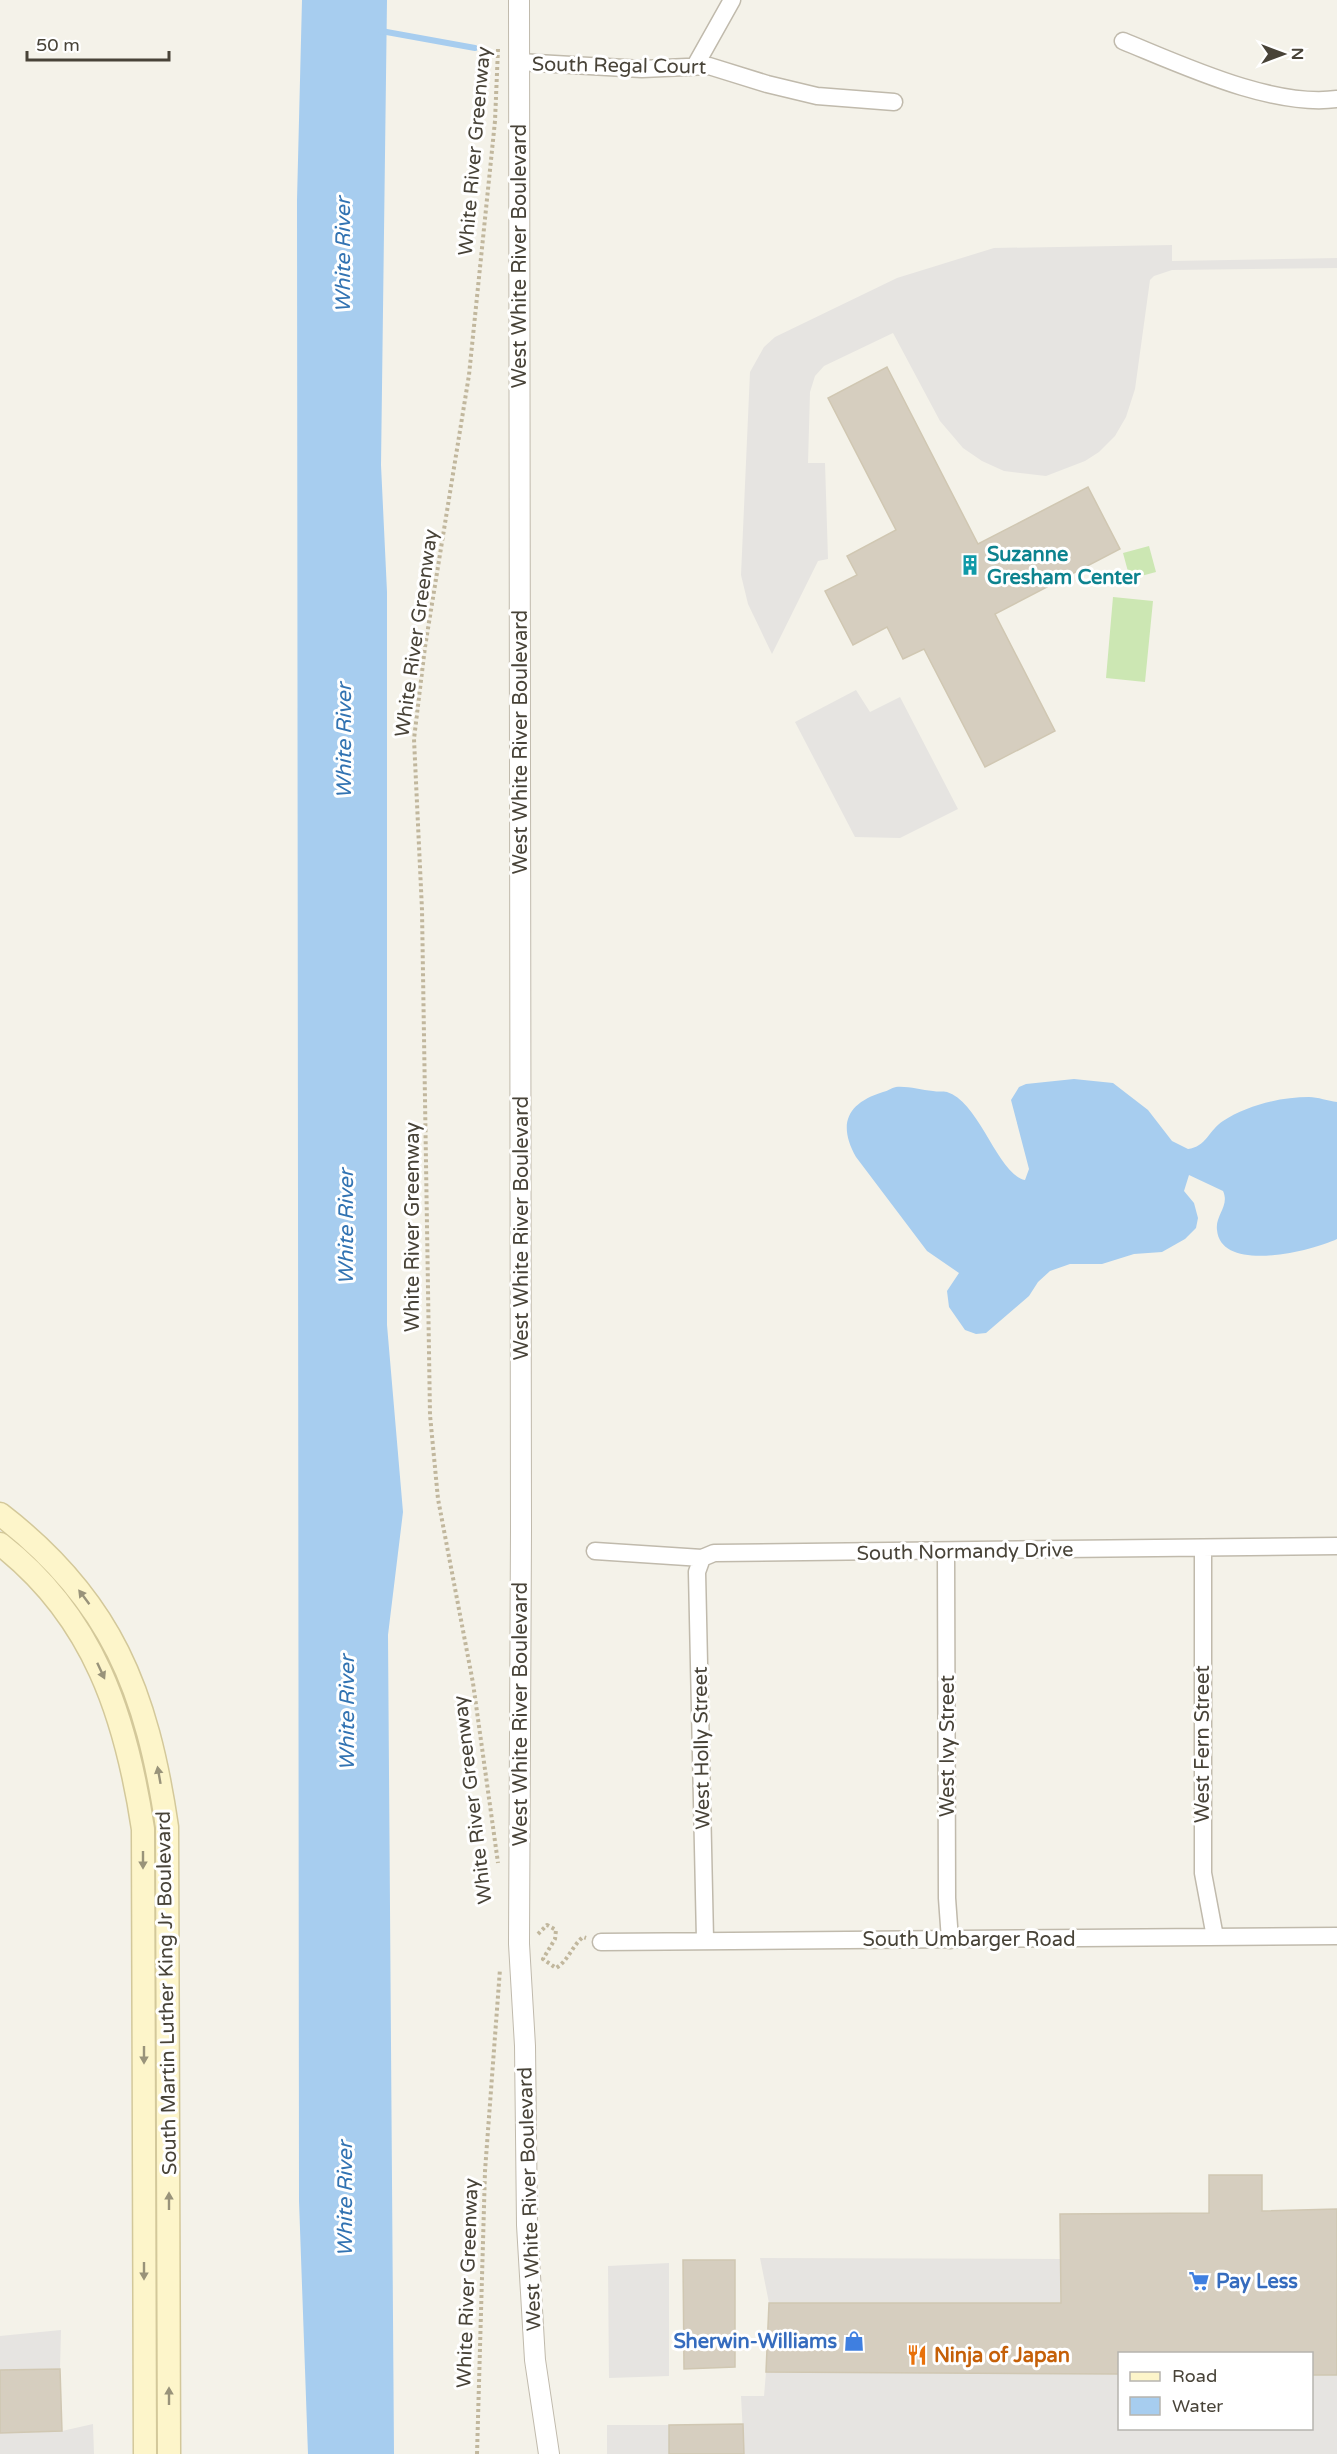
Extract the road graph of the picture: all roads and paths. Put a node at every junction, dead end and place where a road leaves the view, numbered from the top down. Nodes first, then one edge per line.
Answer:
1 (519, 0) edge
2 (732, 0) edge
3 (498, 41) dead end
4 (1123, 41) dead end
5 (519, 62) junction
6 (695, 66) junction
7 (1337, 99) edge
8 (894, 102) dead end
9 (0, 1514) edge
10 (0, 1545) edge
11 (1337, 1546) edge
12 (1203, 1549) junction
13 (595, 1551) dead end
14 (946, 1552) junction
15 (702, 1558) junction
16 (499, 1866) dead end
17 (1337, 1936) edge
18 (1215, 1937) junction
19 (705, 1939) junction
20 (951, 1940) junction
21 (601, 1942) joint
22 (509, 1946) junction
23 (145, 2454) edge
24 (169, 2454) edge
25 (477, 2454) edge
26 (549, 2454) edge

1 - 5 street, West White River Boulevard
2 - 6 street
3 - 16 path, White River Greenway
4 - 7 street
5 - 6 street, South Regal Court
5 - 22 street, West White River Boulevard
6 - 8 street, South Regal Court
24 -> 9 main road, South Martin Luther King Jr Boulevard
10 -> 23 main road, South Martin Luther King Jr Boulevard
11 - 12 street, South Normandy Drive
12 - 14 street, South Normandy Drive
12 - 18 street, West Fern Street
13 - 15 street, South Normandy Drive
14 - 15 street, South Normandy Drive
14 - 20 street, West Ivy Street
15 - 19 street, West Holly Street
17 - 18 street, South Umbarger Road
18 - 20 street, South Umbarger Road
19 - 20 street, South Umbarger Road
19 - 21 street, South Umbarger Road
21 - 22 path
22 - 25 path, White River Greenway
22 - 26 street, West White River Boulevard

